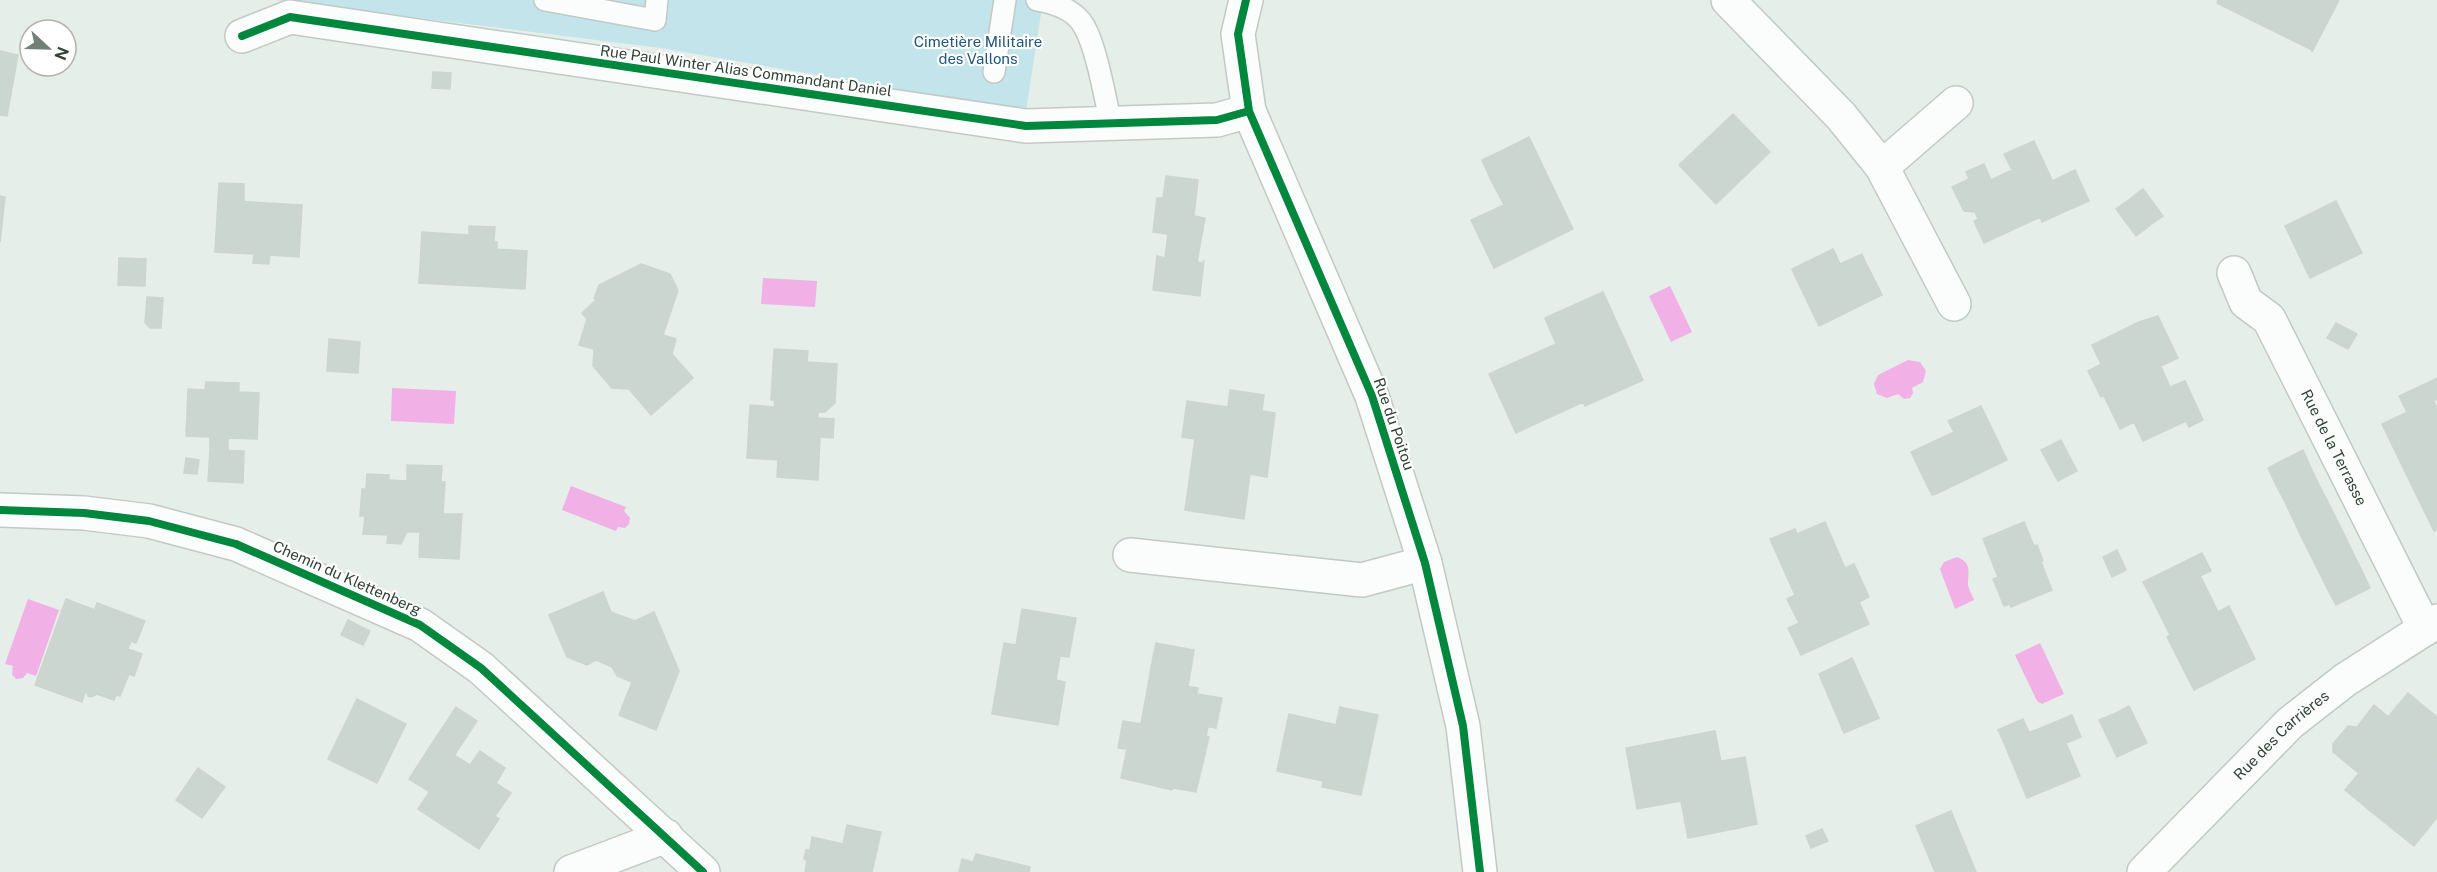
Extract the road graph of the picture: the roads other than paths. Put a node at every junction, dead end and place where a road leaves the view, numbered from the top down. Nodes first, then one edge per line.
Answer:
1 (545, 0) edge
2 (657, 0) edge
3 (1005, 0) edge
4 (1037, 0) edge
5 (1246, 0) edge
6 (1728, 0) edge
7 (242, 36) dead end
8 (994, 72) dead end
9 (1956, 103) dead end
10 (1249, 111) junction
11 (1111, 124) junction
12 (1882, 167) junction
13 (2234, 273) dead end
14 (1954, 304) dead end
15 (0, 510) edge
16 (1130, 555) dead end
17 (1425, 563) junction
18 (2431, 625) edge
19 (666, 836) junction
20 (571, 872) edge
21 (703, 872) edge
22 (1480, 872) edge
23 (2144, 872) edge

1 - 2 lane
3 - 8 lane
4 - 11 lane
5 - 10 street, Rue du Poitou
6 - 12 street
7 - 11 street, Rue Paul Winter Alias Commandant Daniel
9 - 12 street
10 - 11 street, Rue Paul Winter Alias Commandant Daniel
10 - 17 street, Rue du Poitou
12 - 14 street
13 - 18 street, Rue de la Terrasse
15 - 19 street, Chemin du Klettenberg
16 - 17 street
17 - 22 street, Rue du Poitou
18 - 23 street, Rue des Carrières
19 - 20 street
19 - 21 street, Chemin du Klettenberg

